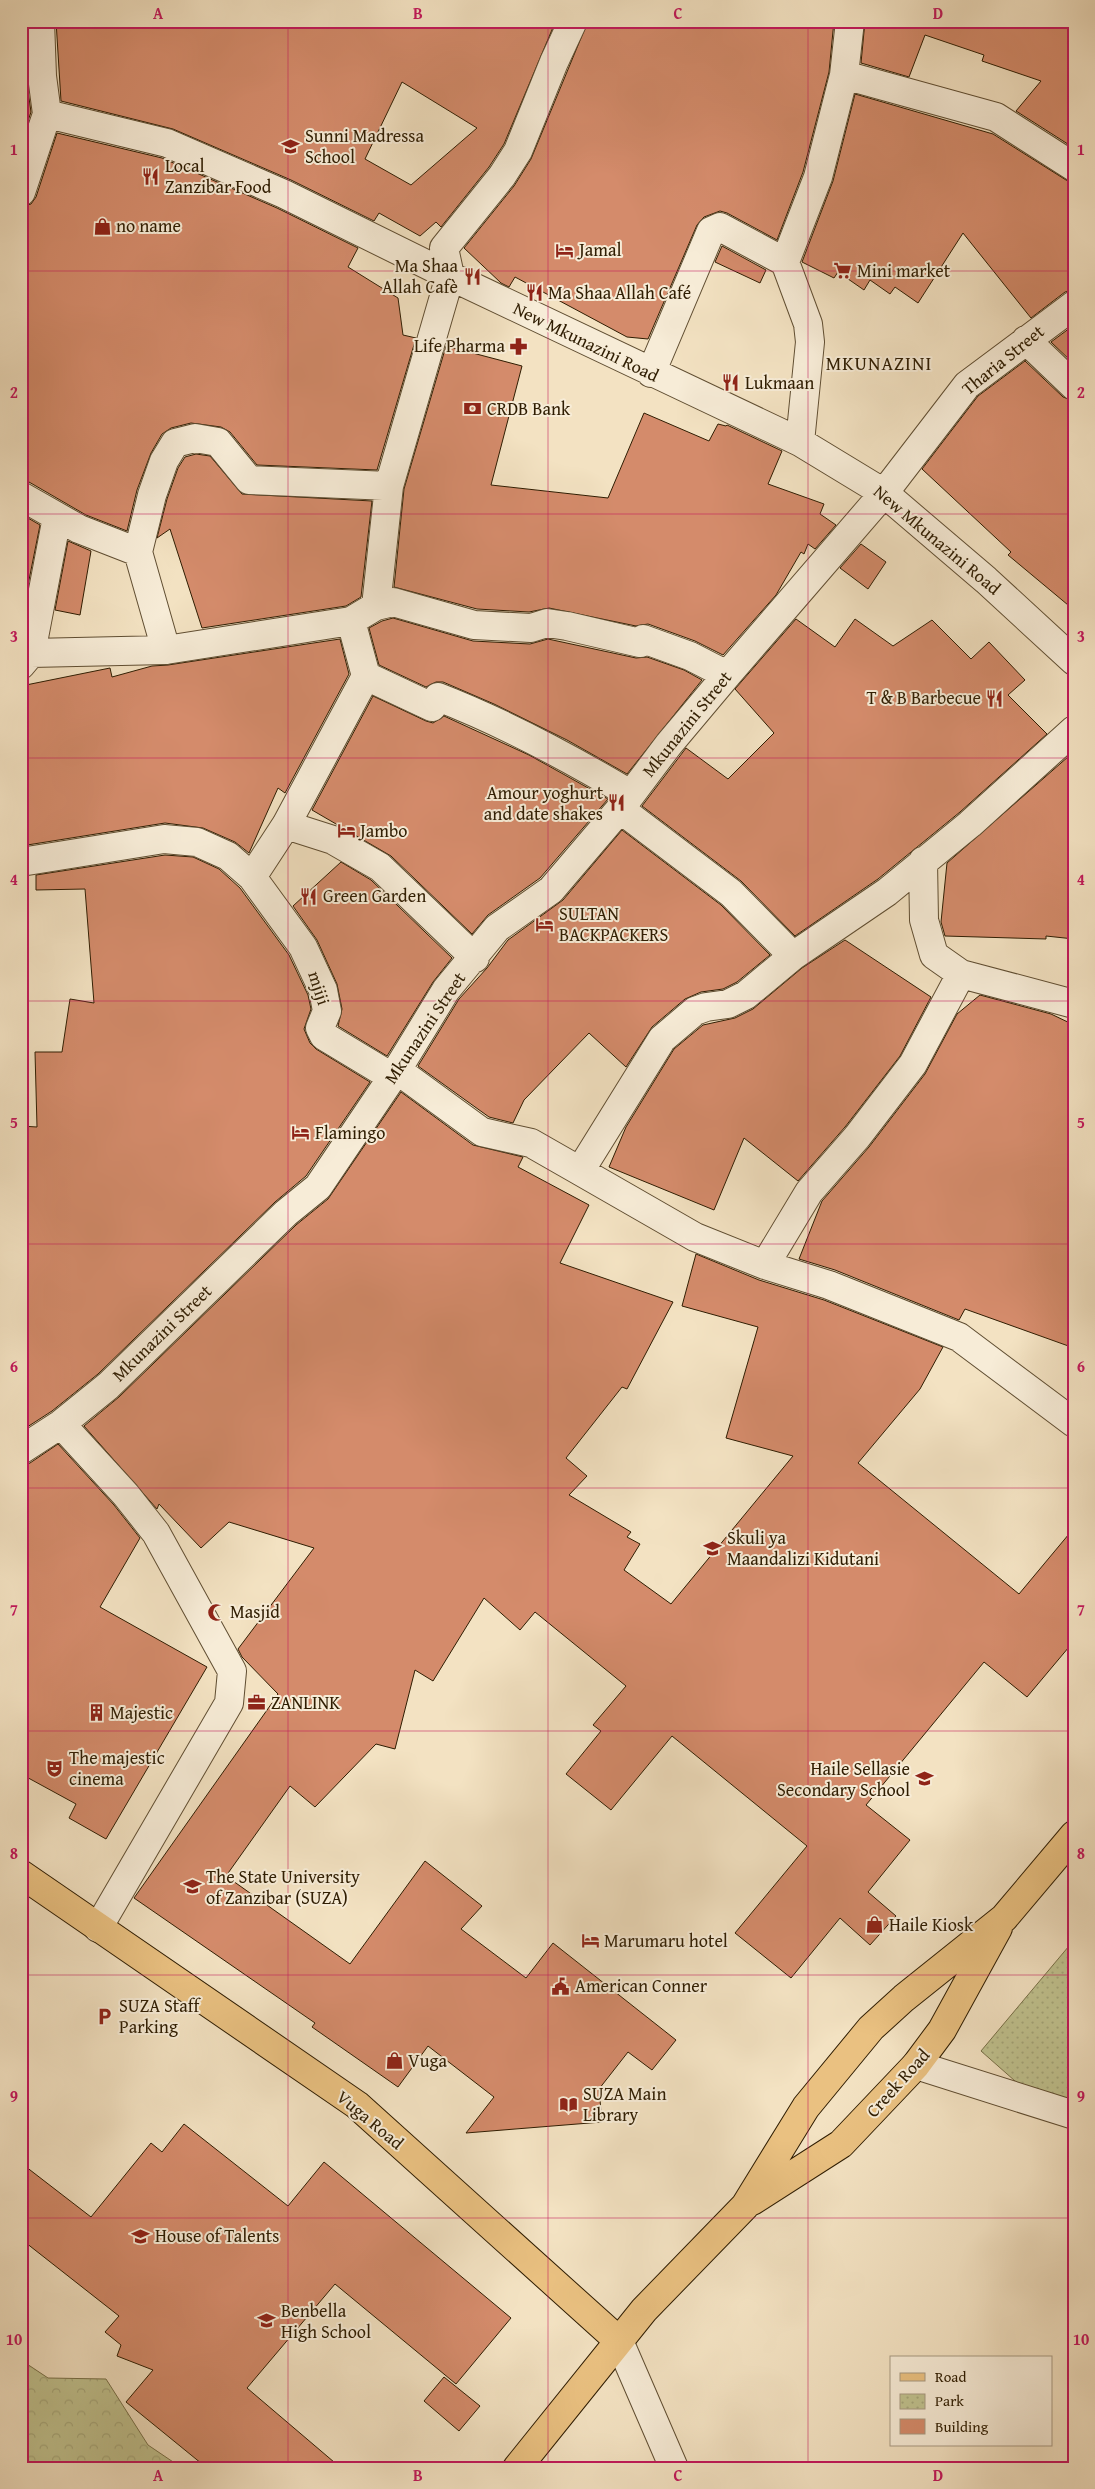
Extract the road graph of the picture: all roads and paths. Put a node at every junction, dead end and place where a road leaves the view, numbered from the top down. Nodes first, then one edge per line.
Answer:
1 (40, 21) edge
2 (850, 21) edge
3 (571, 22) edge
4 (32, 75) edge
5 (844, 75) junction
6 (47, 114) junction
7 (1074, 167) edge
8 (21, 192) edge
9 (785, 262) junction
10 (450, 276) junction
11 (1074, 305) edge
12 (1026, 340) junction
13 (651, 373) junction
14 (1074, 386) edge
15 (800, 442) junction
16 (389, 486) junction
17 (884, 493) junction
18 (21, 496) edge
19 (57, 517) junction
20 (138, 552) junction
21 (376, 606) junction
22 (351, 622) junction
23 (166, 650) junction
24 (26, 659) edge
25 (1074, 661) edge
26 (727, 675) junction
27 (366, 676) junction
28 (1074, 730) edge
29 (625, 802) junction
30 (286, 825) junction
31 (924, 861) junction
32 (21, 862) edge
33 (252, 877) junction
34 (792, 956) junction
35 (475, 958) junction
36 (961, 974) junction
37 (1074, 1004) edge
38 (394, 1073) junction
39 (580, 1171) junction
40 (765, 1265) junction
41 (1070, 1411) edge
42 (61, 1424) junction
43 (21, 1450) edge
44 (1074, 1835) edge
45 (21, 1874) edge
46 (1004, 1918) junction
47 (98, 1928) junction
48 (916, 2065) junction
49 (1074, 2115) edge
50 (745, 2206) junction
51 (619, 2341) junction
52 (517, 2468) edge
53 (674, 2468) edge

1 - 4 street
2 - 5 street
3 - 10 street
4 - 6 street
5 - 7 street
5 - 9 street
6 - 8 street
6 - 10 street, New Mkunazini Road
9 - 13 street
9 - 15 street
10 - 13 street, New Mkunazini Road
10 - 16 street
11 - 12 street, Tharia Street
12 - 14 street
12 - 17 street, Tharia Street
13 - 15 street, New Mkunazini Road
15 - 17 street, New Mkunazini Road
16 - 20 street
16 - 21 street
17 - 25 street, New Mkunazini Road
17 - 26 street, Mkunazini Street
18 - 19 street
19 - 20 street
19 - 24 street
20 - 23 street
21 - 22 street
21 - 26 street
22 - 23 street
22 - 27 street
23 - 24 street
26 - 29 street, Mkunazini Street
27 - 29 street
27 - 30 street
28 - 31 street
29 - 34 street
29 - 35 street, Mkunazini Street
30 - 33 street
30 - 35 street
31 - 34 street
31 - 36 street
32 - 33 street
33 - 38 street, mjiji
34 - 39 street
35 - 38 street, Mkunazini Street
36 - 37 street
36 - 40 street
38 - 39 street
38 - 42 street, Mkunazini Street
39 - 40 street
40 - 41 street
42 - 43 street, Mkunazini Street
42 - 47 street
44 - 46 main road, Creek Road
45 - 47 main road, Vuga Road
46 - 48 main road, Creek Road
46 - 50 main road, Creek Road
47 - 51 main road, Vuga Road
48 - 49 street
48 - 50 main road, Creek Road
50 - 51 main road, Creek Road
51 - 52 main road, Creek Road
51 - 53 street

